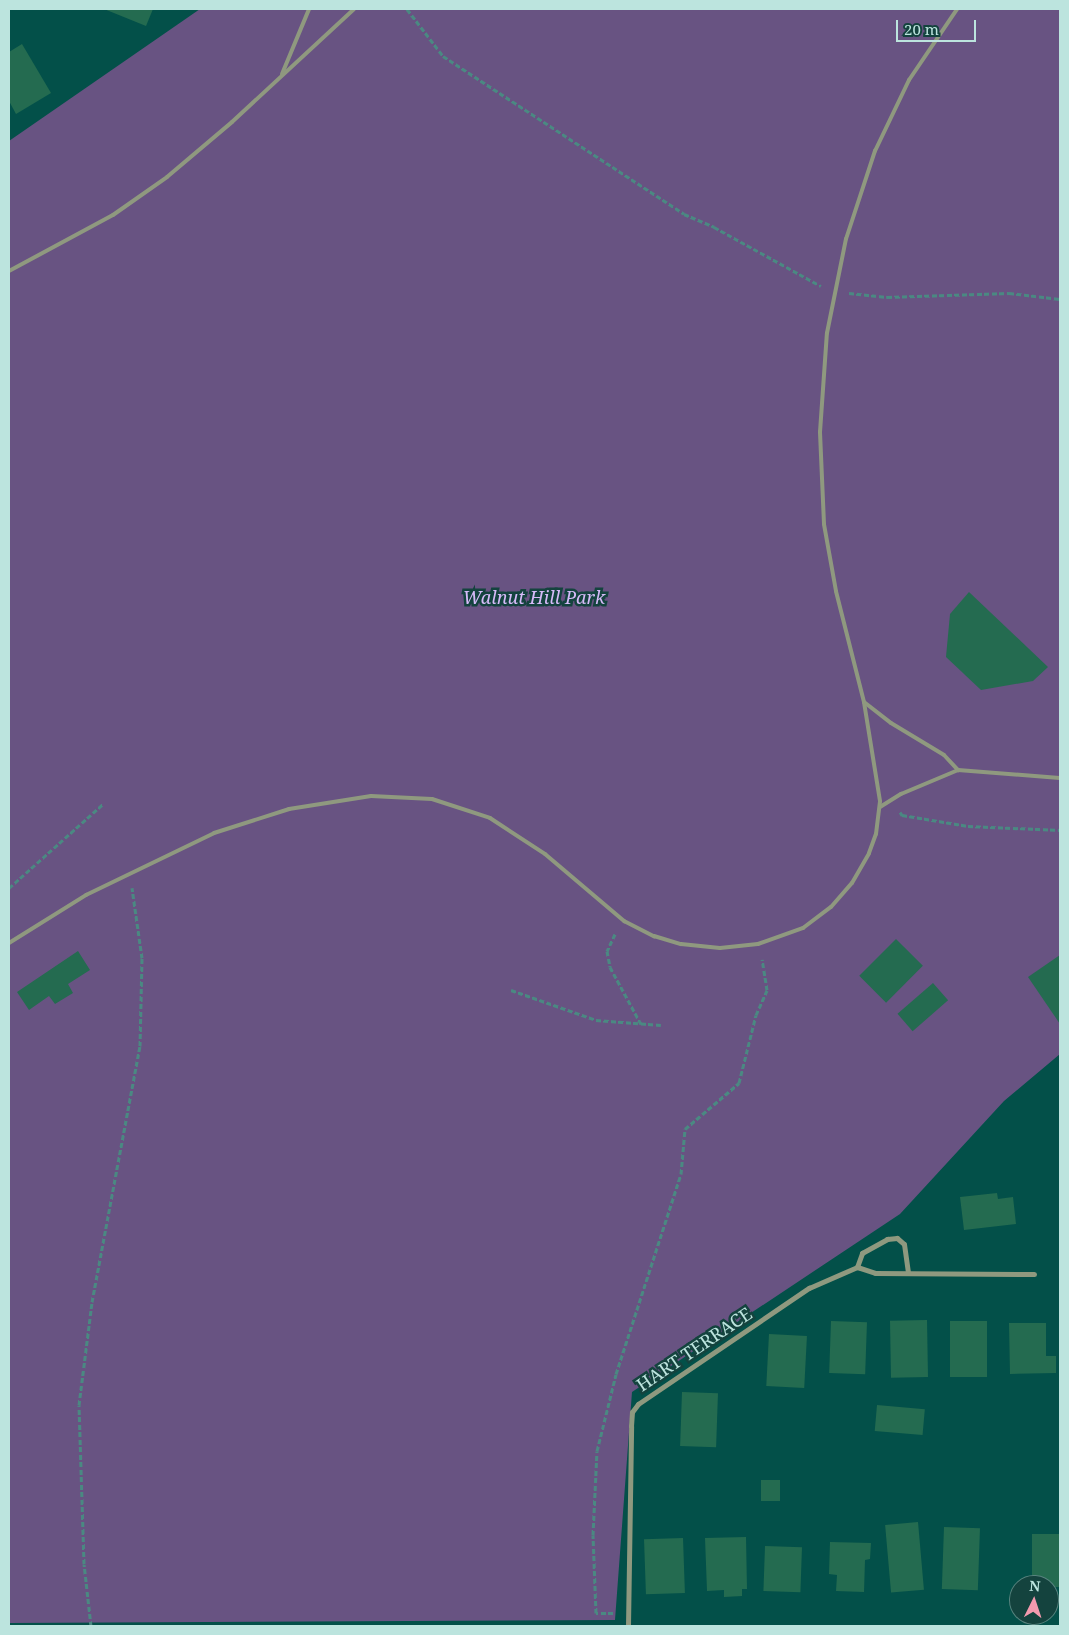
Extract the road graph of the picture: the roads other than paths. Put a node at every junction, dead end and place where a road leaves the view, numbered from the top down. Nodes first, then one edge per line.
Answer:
1 (309, 9) edge
2 (354, 9) edge
3 (958, 9) edge
4 (281, 76) junction
5 (9, 271) edge
6 (864, 702) junction
7 (958, 770) junction
8 (1060, 778) edge
9 (880, 807) junction
10 (9, 942) edge
11 (856, 1267) junction
12 (908, 1273) junction
13 (1034, 1274) dead end
14 (628, 1626) edge

1 - 4 lane
2 - 4 lane
3 - 6 lane
4 - 5 lane
6 - 7 lane
6 - 9 lane
7 - 8 lane
7 - 9 lane
9 - 10 lane
11 - 12 street
11 - 12 street, HART TERRACE
11 - 14 street, HART TERRACE
12 - 13 street

